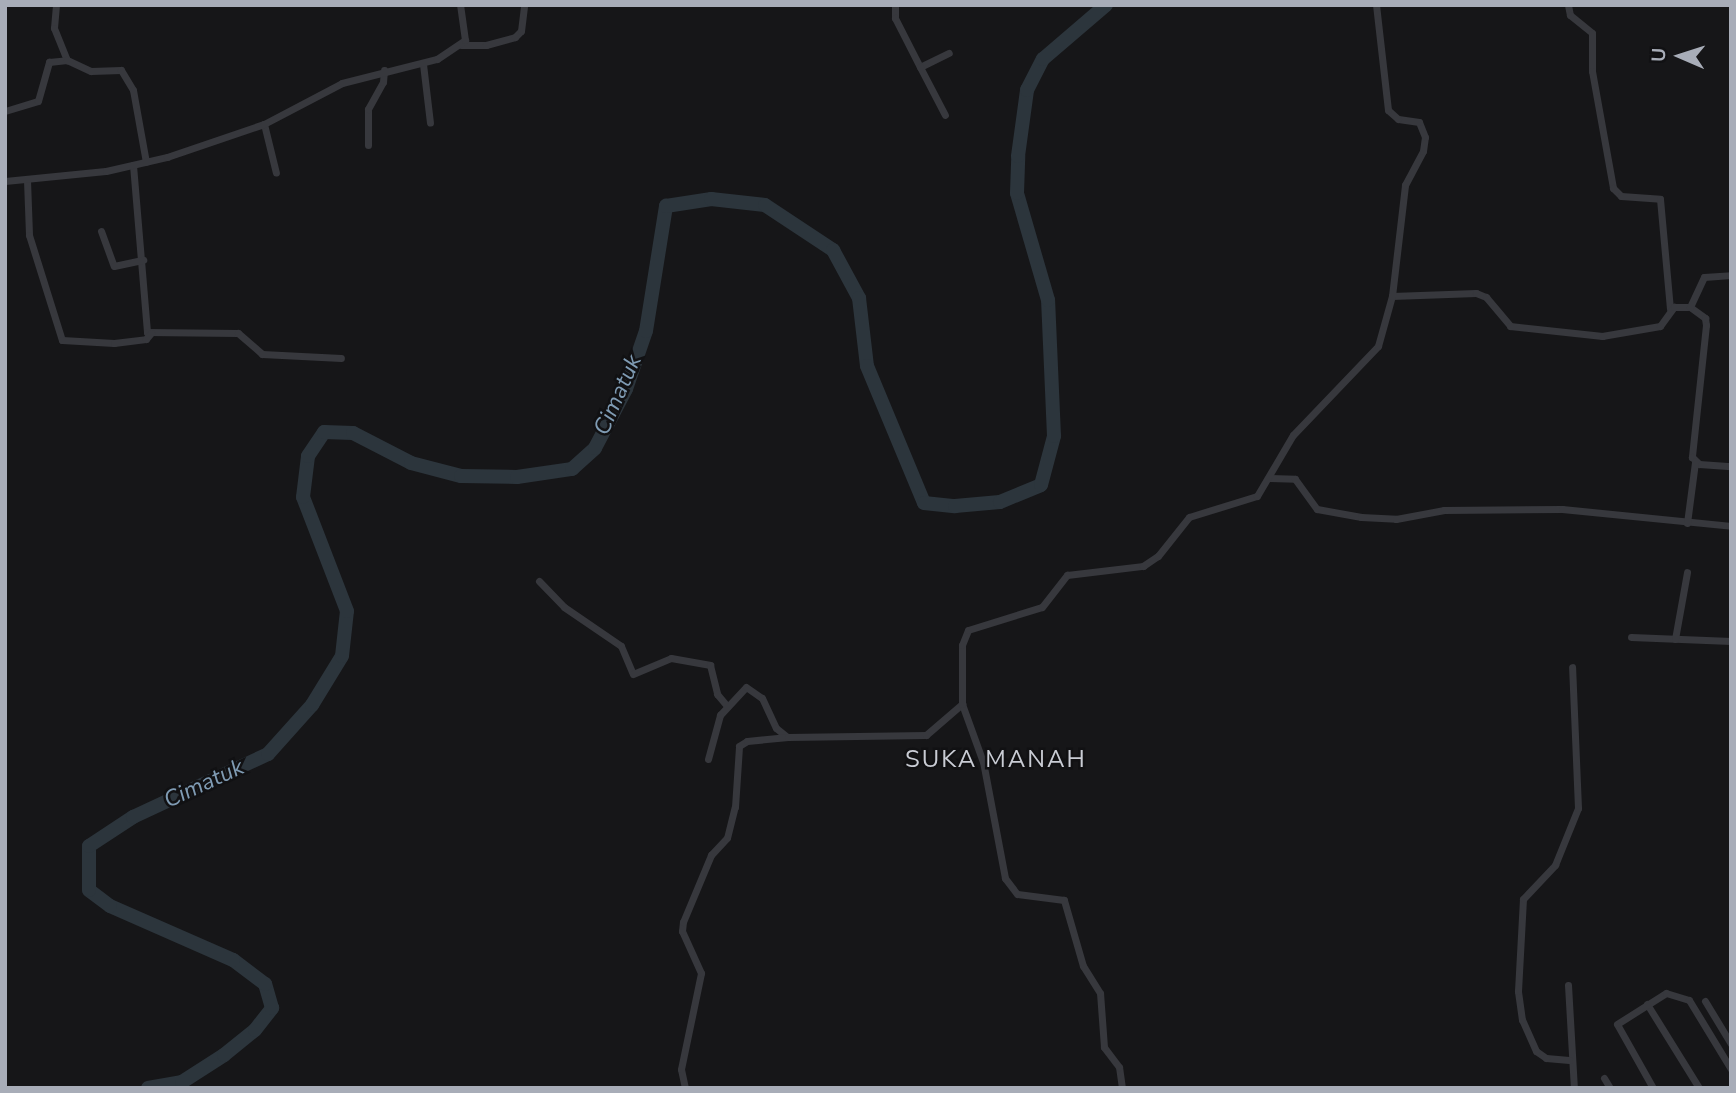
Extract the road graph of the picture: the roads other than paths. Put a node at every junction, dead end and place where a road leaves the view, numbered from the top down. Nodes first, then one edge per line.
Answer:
1 (56, 5) edge
2 (460, 5) edge
3 (524, 5) edge
4 (895, 5) edge
5 (1376, 5) edge
6 (1568, 5) edge
7 (461, 45) junction
8 (949, 53) dead end
9 (67, 60) junction
10 (423, 64) junction
11 (920, 67) junction
12 (384, 70) junction
13 (5, 111) edge
14 (945, 115) dead end
15 (430, 123) dead end
16 (264, 124) junction
17 (368, 145) dead end
18 (146, 162) junction
19 (132, 165) junction
20 (276, 173) dead end
21 (27, 180) junction
22 (5, 181) edge
23 (101, 231) dead end
24 (142, 260) junction
25 (1731, 275) edge
26 (1392, 296) junction
27 (1690, 307) junction
28 (1670, 309) junction
29 (151, 334) junction
30 (341, 358) dead end
31 (1695, 462) junction
32 (1731, 466) edge
33 (1270, 478) junction
34 (1686, 523) junction
35 (1731, 526) edge
36 (1687, 572) dead end
37 (540, 581) dead end
38 (1630, 637) dead end
39 (1675, 639) junction
40 (1731, 641) edge
41 (1572, 667) dead end
42 (962, 704) junction
43 (727, 706) junction
44 (788, 737) junction
45 (708, 759) dead end
46 (1569, 985) dead end
47 (1705, 1001) dead end
48 (1647, 1004) junction
49 (1731, 1044) edge
50 (1569, 1060) junction
51 (1731, 1069) edge
52 (1604, 1078) dead end
53 (685, 1088) edge
54 (1122, 1088) edge
55 (1574, 1088) edge
56 (1610, 1088) edge
57 (1653, 1088) edge
58 (1699, 1088) edge

1 - 9 street
2 - 7 street
3 - 7 street
4 - 11 street
5 - 26 street
6 - 28 street
7 - 10 street
8 - 11 street
9 - 13 street
9 - 18 street
10 - 12 street
10 - 15 street
11 - 14 street
12 - 16 street
12 - 17 street
16 - 18 street
16 - 20 street
18 - 19 street
19 - 21 street
19 - 24 street
21 - 22 street
21 - 29 street
23 - 24 street
24 - 29 street
25 - 27 street
26 - 28 street
26 - 33 street
27 - 28 street
27 - 31 street
29 - 30 street
31 - 32 street
31 - 34 street
33 - 34 street
33 - 42 street
34 - 35 street
36 - 39 street
37 - 43 street
38 - 39 street
39 - 40 street
41 - 50 street
42 - 44 street
42 - 54 street
43 - 44 street
43 - 45 street
44 - 53 street
46 - 50 street
47 - 49 street
48 - 51 street
48 - 57 street
48 - 58 street
50 - 55 street
52 - 56 street

